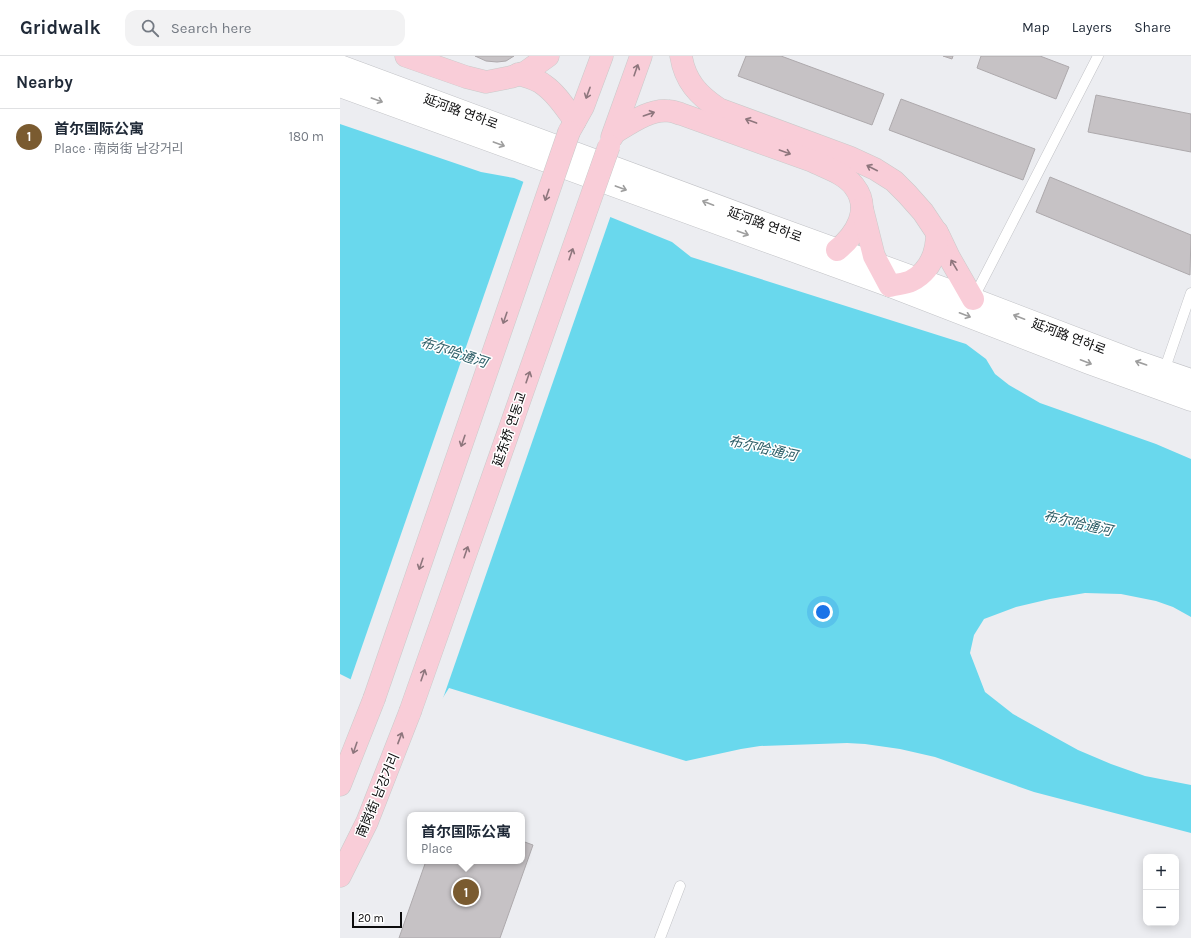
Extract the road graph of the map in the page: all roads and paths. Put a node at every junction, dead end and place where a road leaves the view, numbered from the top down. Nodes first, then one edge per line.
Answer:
1 (406, 56) edge
2 (548, 56) edge
3 (602, 56) edge
4 (641, 56) edge
5 (681, 56) edge
6 (1098, 56) edge
7 (340, 66) edge
8 (518, 74) junction
9 (340, 86) edge
10 (572, 126) junction
11 (612, 139) junction
12 (862, 205) junction
13 (937, 232) junction
14 (837, 250) junction
15 (878, 265) junction
16 (915, 278) junction
17 (890, 286) junction
18 (1191, 293) edge
19 (973, 299) junction
20 (1164, 371) junction
21 (1191, 380) edge
22 (1191, 400) edge
23 (410, 712) joint
24 (340, 785) edge
25 (340, 876) edge
26 (680, 886) dead end
27 (660, 938) edge

1 - 8 main road
2 - 8 main road
3 -> 10 main road
11 -> 4 main road, 延东桥 연동교
13 -> 5 main road
6 - 19 lane
14 -> 7 main road, 延河路 연하로
8 - 10 main road
9 -> 17 main road, 延河路 연하로
10 -> 24 main road, bridge
11 -> 12 main road
23 -> 11 main road, 延东桥 연동교, bridge
12 - 14 main road
12 - 15 main road
13 - 16 main road
19 -> 13 main road
14 - 15 main road, 延河路 연하로
15 - 16 main road, 延河路 연하로
15 - 17 main road
16 - 17 main road
16 - 19 main road, 延河路 연하로
17 -> 22 main road, 延河路 연하로
18 - 20 lane
20 -> 19 main road, 延河路 연하로
20 - 21 main road, 延河路 연하로
25 -> 23 main road, 南岗街 남강거리
26 - 27 lane

